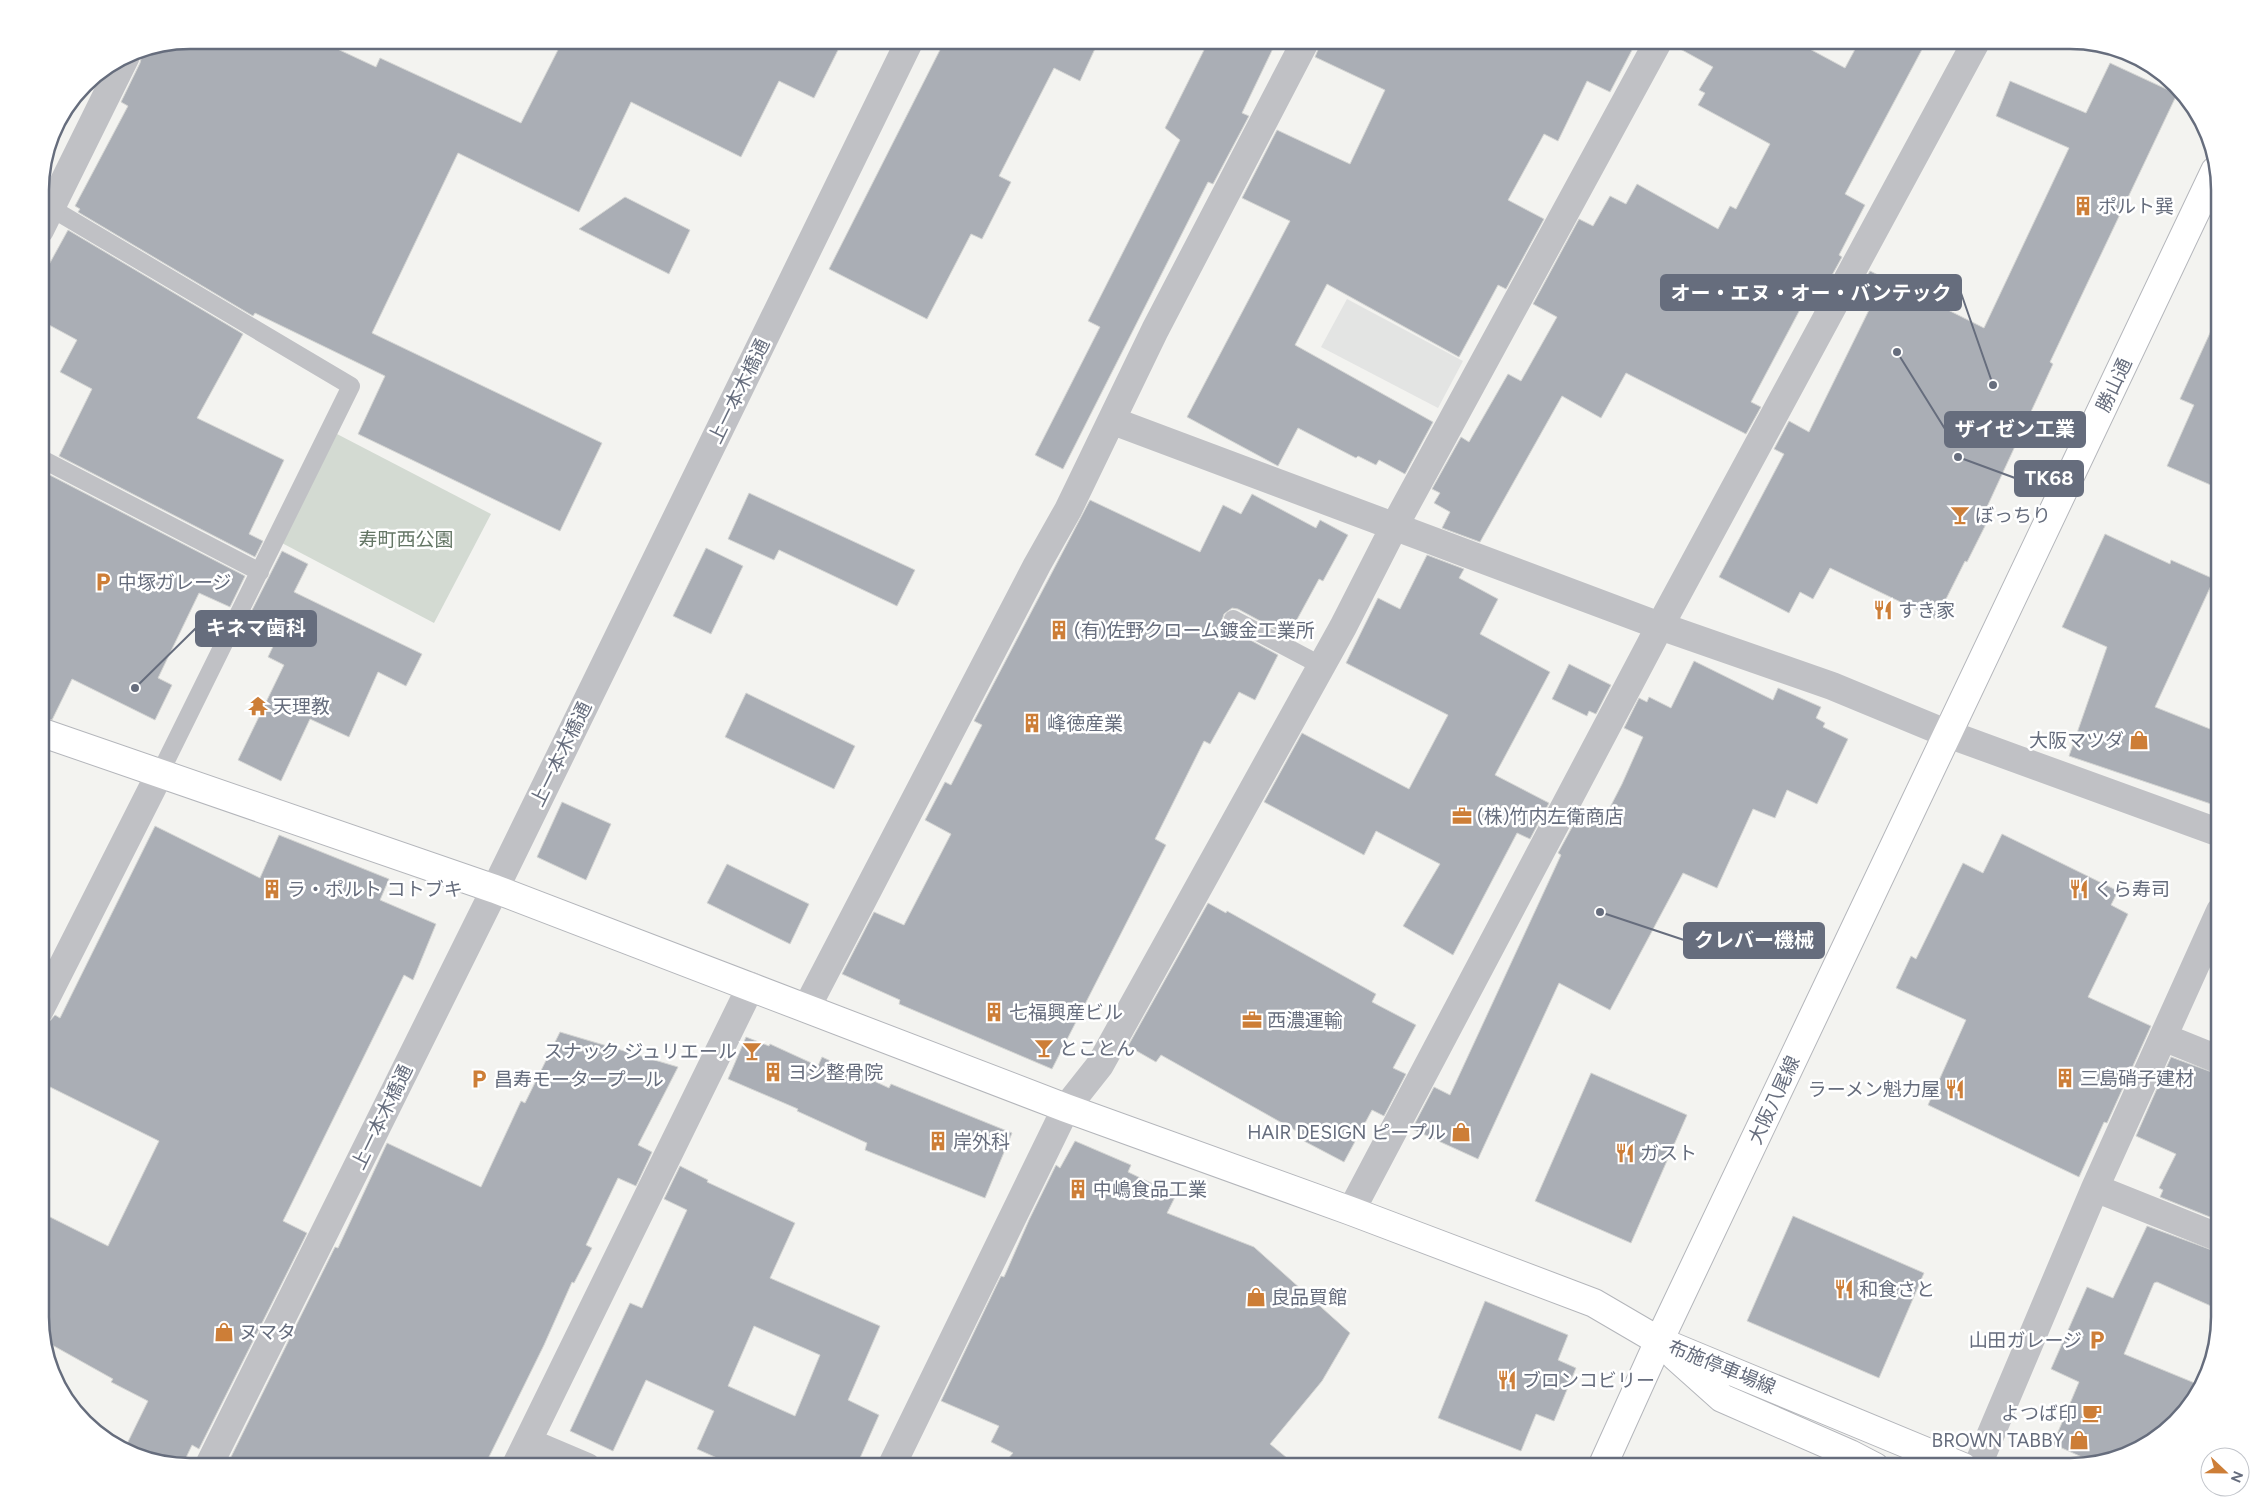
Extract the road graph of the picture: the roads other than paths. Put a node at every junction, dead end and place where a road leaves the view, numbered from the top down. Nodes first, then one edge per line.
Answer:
1 (906, 49) edge
2 (1301, 49) edge
3 (1650, 49) edge
4 (1972, 49) edge
5 (121, 67) edge
6 (2210, 180) edge
7 (49, 213) edge
8 (49, 221) edge
9 (1113, 420) junction
10 (49, 463) edge
11 (1394, 527) junction
12 (260, 572) junction
13 (1233, 619) dead end
14 (1660, 626) junction
15 (1322, 666) junction
16 (1948, 734) junction
17 (49, 735) edge
18 (160, 773) junction
19 (2211, 830) edge
20 (495, 889) junction
21 (2211, 931) edge
22 (751, 986) junction
23 (49, 992) edge
24 (807, 1007) junction
25 (2163, 1038) junction
26 (2211, 1057) edge
27 (1066, 1108) junction
28 (2095, 1188) junction
29 (1351, 1211) junction
30 (2211, 1234) edge
31 (1659, 1341) junction
32 (528, 1442) junction
33 (212, 1458) edge
34 (520, 1458) edge
35 (566, 1458) edge
36 (895, 1458) edge
37 (1606, 1458) edge
38 (1843, 1458) edge
39 (1941, 1458) edge
40 (1981, 1458) edge

1 - 20 street, 上一本木橋通
2 - 9 street
3 - 11 street
4 - 14 street
5 - 7 street
6 - 16 main road, 勝山通
8 - 12 lane
9 - 11 street
9 - 24 street
10 - 12 lane
11 - 14 street
11 - 15 street
12 - 18 lane
13 - 15 lane
14 - 16 street
14 - 29 street
15 - 27 street
16 - 19 street
16 - 31 main road, 大阪八尾線
17 - 18 main road
18 - 20 main road
18 - 23 street
20 - 22 main road
20 - 33 street, 上一本木橋通
21 - 25 street
22 - 24 main road
22 - 32 street
24 - 27 main road
25 - 26 street
25 - 28 street
27 - 29 main road
27 - 36 street
28 - 30 street
28 - 40 street
29 - 31 main road
31 - 37 main road, 大阪八尾線
31 - 38 main road, 布施停車場線
31 - 39 main road, 布施停車場線
32 - 34 street
32 - 35 street

